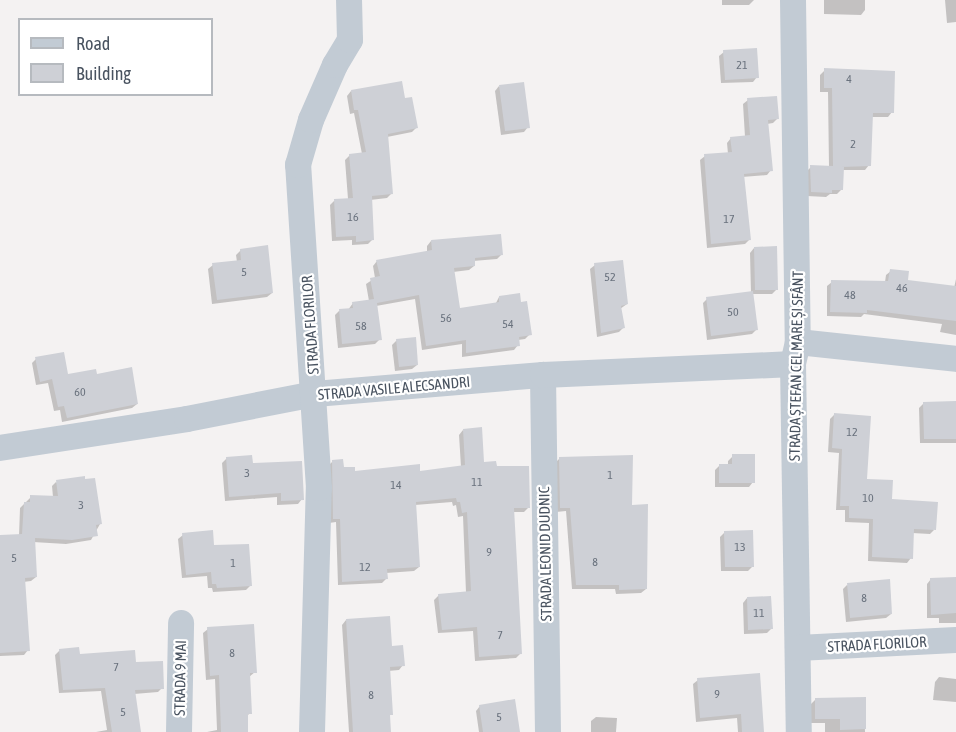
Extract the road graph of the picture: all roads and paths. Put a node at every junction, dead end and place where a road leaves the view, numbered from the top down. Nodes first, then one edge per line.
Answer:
1 (350, 0) edge
2 (794, 0) edge
3 (795, 353) junction
4 (956, 359) edge
5 (543, 375) junction
6 (315, 394) junction
7 (0, 448) edge
8 (181, 623) dead end
9 (956, 640) edge
10 (798, 648) junction
11 (178, 732) edge
12 (312, 732) edge
13 (548, 732) edge
14 (799, 732) edge

1 - 6 street, STRADA FLORILOR
2 - 3 street, STRADA ȘTEFAN CEL MARE ȘI SFÂNT
3 - 4 street, STRADA VASILE ALECSANDRI
3 - 5 street, STRADA VASILE ALECSANDRI
3 - 10 street, STRADA ȘTEFAN CEL MARE ȘI SFÂNT
5 - 6 street, STRADA VASILE ALECSANDRI
5 - 13 street, STRADA LEONID DUDNIC
6 - 7 street, STRADA VASILE ALECSANDRI
6 - 12 street, STRADA FLORILOR
8 - 11 street, STRADA 9 MAI
9 - 10 street, STRADA FLORILOR
10 - 14 street, STRADA ȘTEFAN CEL MARE ȘI SFÂNT

